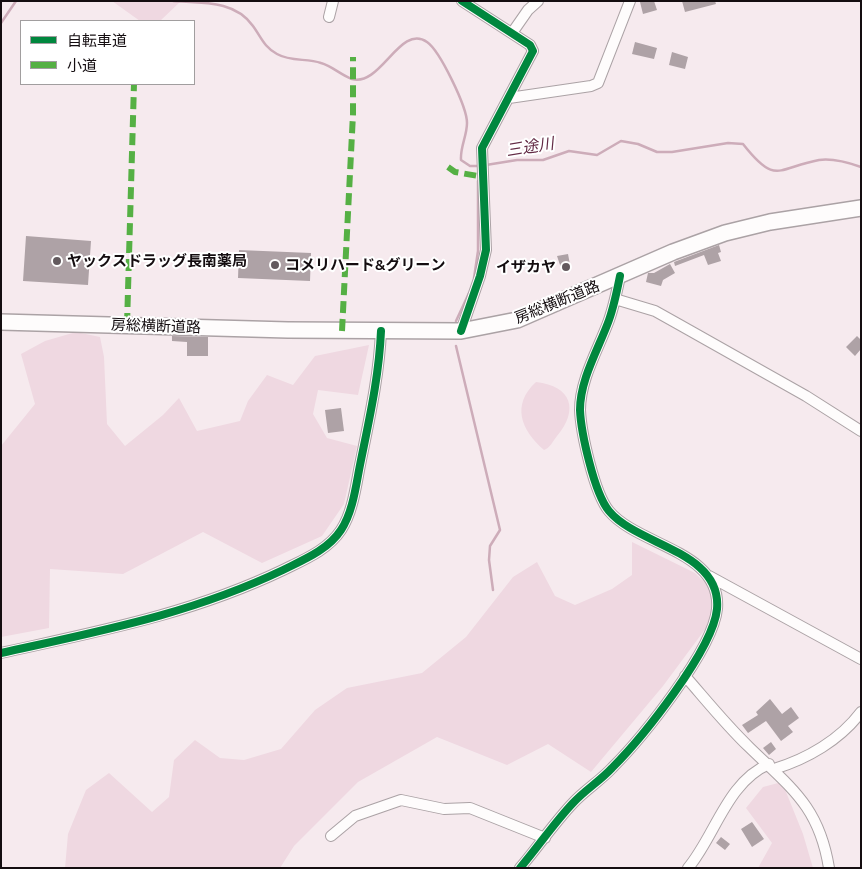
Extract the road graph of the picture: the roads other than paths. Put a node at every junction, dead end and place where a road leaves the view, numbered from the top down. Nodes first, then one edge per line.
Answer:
1 (333, 1) edge
2 (462, 1) edge
3 (538, 1) edge
4 (630, 1) edge
5 (328, 17) dead end
6 (512, 33) junction
7 (509, 98) junction
8 (861, 208) edge
9 (620, 276) junction
10 (615, 299) junction
11 (1, 322) edge
12 (381, 331) junction
13 (461, 331) junction
14 (861, 431) edge
15 (710, 576) junction
16 (1, 653) edge
17 (861, 659) edge
18 (685, 676) junction
19 (861, 712) edge
20 (771, 767) junction
21 (331, 836) dead end
22 (545, 838) junction
23 (520, 868) edge
24 (688, 868) edge
25 (829, 868) edge

1 - 5 street
2 - 6 street
3 - 6 street
4 - 7 street
6 - 7 street
7 - 13 street
8 - 9 highway, 房総横断道路
9 - 10 street
9 - 13 highway, 房総横断道路
10 - 14 street
10 - 15 street
11 - 12 highway, 房総横断道路
12 - 13 highway, 房総横断道路
12 - 16 street
15 - 17 street
15 - 18 street
18 - 20 street
18 - 22 street
19 - 20 street
20 - 24 street
20 - 25 street
21 - 22 street
22 - 23 street

